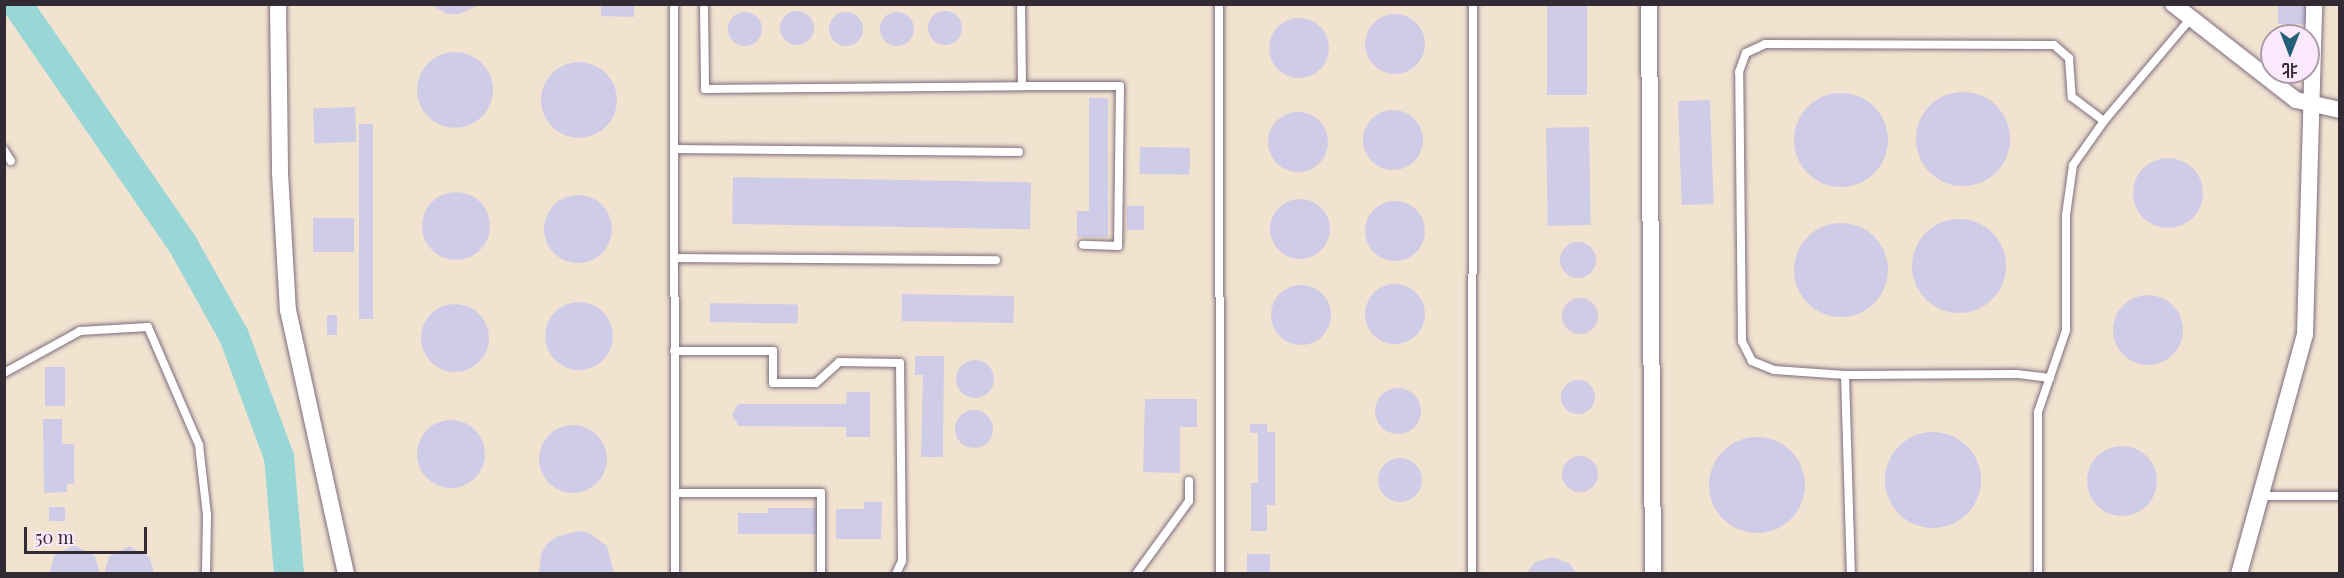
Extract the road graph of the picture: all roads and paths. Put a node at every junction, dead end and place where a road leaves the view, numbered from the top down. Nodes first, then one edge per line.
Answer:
1 (278, 4) edge
2 (674, 4) edge
3 (704, 4) edge
4 (1021, 4) edge
5 (1219, 4) edge
6 (1473, 4) edge
7 (1649, 4) edge
8 (2173, 4) edge
9 (2314, 4) edge
10 (2191, 18) junction
11 (1022, 86) junction
12 (2314, 105) junction
13 (2340, 110) edge
14 (2104, 121) junction
15 (674, 149) junction
16 (4, 150) edge
17 (1019, 152) dead end
18 (11, 161) dead end
19 (1083, 245) dead end
20 (674, 258) junction
21 (996, 260) dead end
22 (674, 351) junction
23 (4, 373) edge
24 (1845, 375) junction
25 (2050, 378) junction
26 (1189, 481) dead end
27 (675, 494) junction
28 (2260, 496) junction
29 (2340, 496) edge
30 (206, 573) edge
31 (346, 573) edge
32 (675, 573) edge
33 (821, 573) edge
34 (896, 573) edge
35 (1136, 573) edge
36 (1220, 573) edge
37 (1472, 573) edge
38 (1653, 573) edge
39 (1851, 573) edge
40 (2038, 573) edge
41 (2239, 573) edge

1 - 31 street
2 - 15 lane
3 - 11 lane
4 - 11 lane
5 - 36 lane
6 - 37 lane
7 - 38 street
8 - 10 street
9 - 12 street
10 - 12 street
10 - 14 lane
11 - 19 lane
12 - 13 street
12 - 28 street
14 - 24 lane
14 - 25 lane
15 - 17 lane
15 - 20 lane
16 - 18 lane
20 - 21 lane
20 - 22 lane
22 - 27 lane
22 - 34 lane
23 - 30 lane
24 - 25 lane
24 - 39 lane
25 - 40 lane
26 - 35 lane
27 - 32 lane
27 - 33 lane
28 - 29 lane
28 - 41 street

